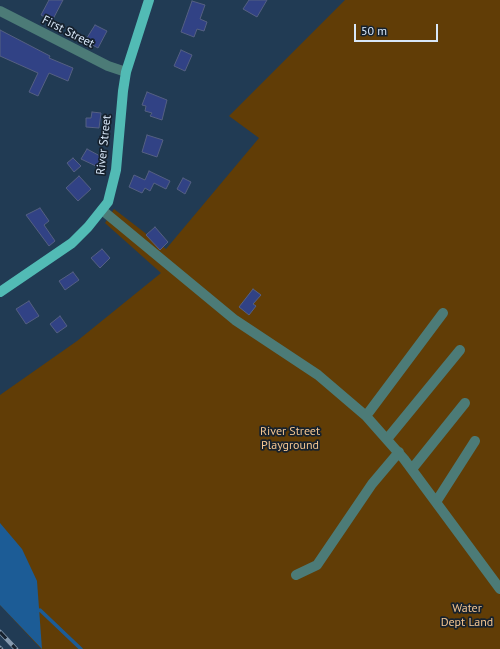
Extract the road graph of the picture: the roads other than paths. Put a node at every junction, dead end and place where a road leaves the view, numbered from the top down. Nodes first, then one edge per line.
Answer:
1 (149, 0) edge
2 (0, 11) edge
3 (126, 72) junction
4 (102, 210) junction
5 (0, 292) edge
6 (443, 313) dead end
7 (460, 350) dead end
8 (465, 403) dead end
9 (366, 416) junction
10 (387, 440) junction
11 (475, 441) dead end
12 (399, 452) junction
13 (412, 470) junction
14 (436, 502) junction
15 (296, 575) dead end
16 (500, 589) edge

1 - 3 main road, River Street
2 - 3 street, First Street
3 - 4 main road, River Street
4 - 5 main road, River Street
4 - 9 street
6 - 9 street
7 - 10 street
8 - 13 street
9 - 10 street
10 - 12 street
11 - 14 street
12 - 13 street
12 - 15 street
13 - 14 street
14 - 16 street

